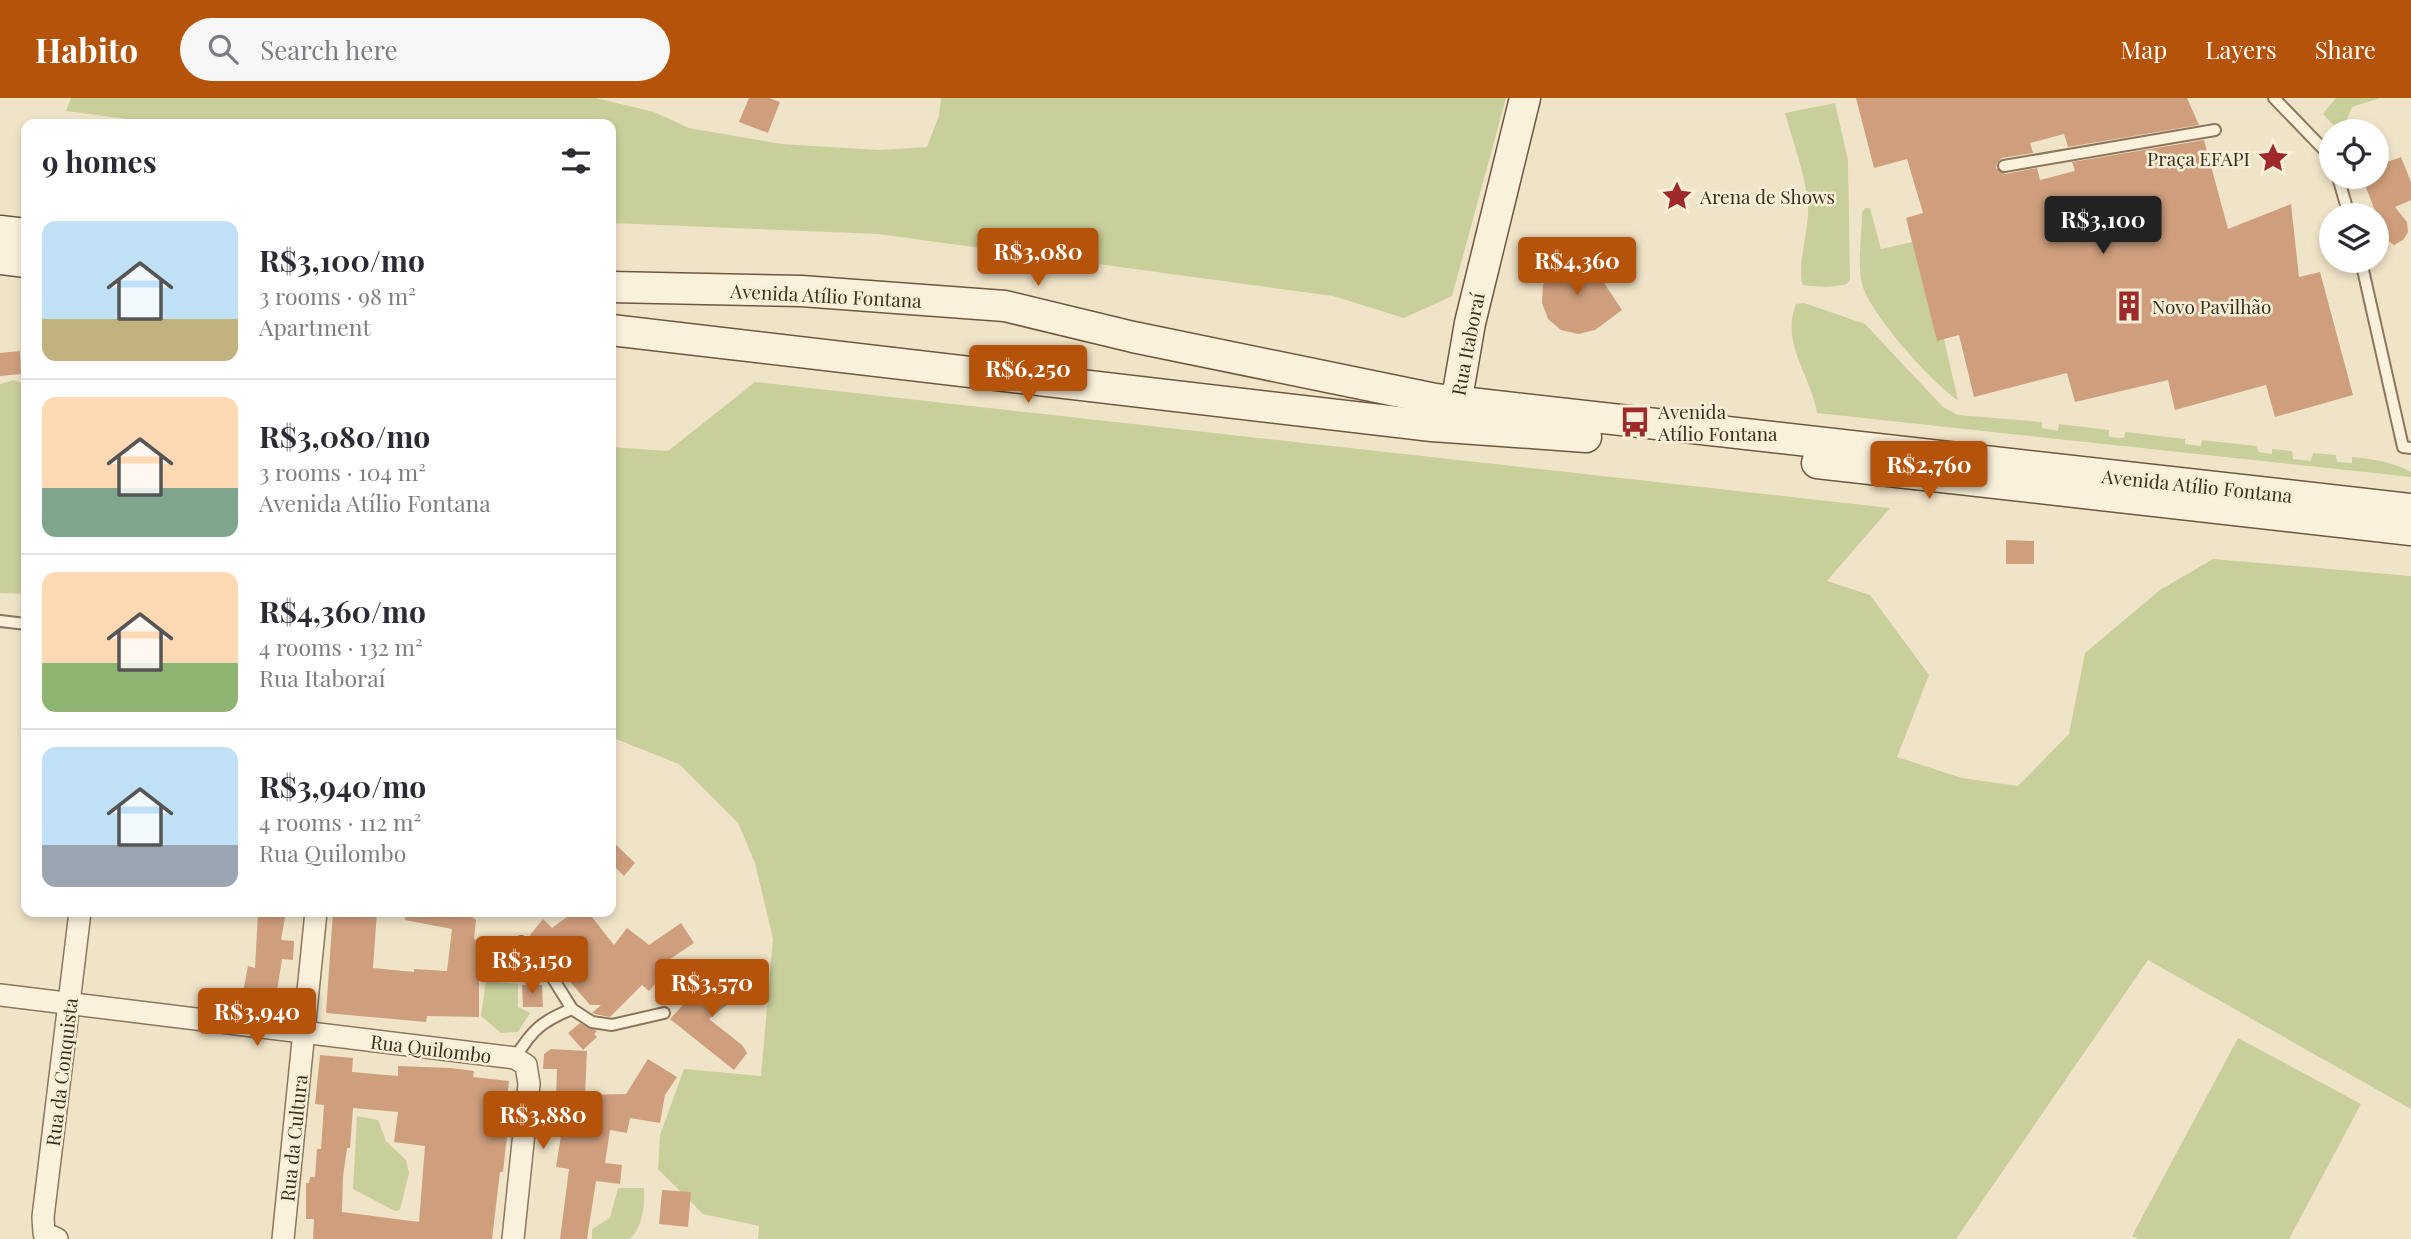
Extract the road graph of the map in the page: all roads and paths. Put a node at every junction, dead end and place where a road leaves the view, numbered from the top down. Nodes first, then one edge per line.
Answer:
1 (1525, 98) edge
2 (2274, 98) edge
3 (2215, 130) dead end
4 (2319, 145) edge
5 (2004, 166) dead end
6 (0, 230) edge
7 (21, 233) edge
8 (0, 259) edge
9 (21, 261) edge
10 (2364, 273) edge
11 (616, 287) edge
12 (616, 330) edge
13 (1454, 414) junction
14 (2411, 448) edge
15 (2411, 509) edge
16 (2411, 530) edge
17 (0, 621) edge
18 (21, 623) edge
19 (79, 917) edge
20 (315, 917) edge
21 (521, 942) dead end
22 (0, 995) edge
23 (70, 1004) junction
24 (572, 1009) junction
25 (664, 1013) dead end
26 (303, 1033) junction
27 (521, 1061) junction
28 (51, 1236) edge
29 (283, 1239) edge
30 (513, 1239) edge

1 - 13 main road, Rua Itaboraí
2 - 4 lane
3 - 5 lane
6 - 7 main road
8 - 9 main road
10 - 14 lane
11 - 13 main road, Avenida Atílio Fontana
12 - 13 main road, Avenida Atílio Fontana
13 - 15 main road, Avenida Atílio Fontana
13 - 16 main road, Avenida Atílio Fontana
17 - 18 lane
19 - 23 street, Rua da Conquista
20 - 26 street, Rua da Cultura
21 - 24 lane
22 - 23 street, Rua Quilombo
23 - 26 street, Rua Quilombo
23 - 28 street, Rua da Conquista
24 - 25 lane
24 - 27 lane
26 - 27 street, Rua Quilombo
26 - 29 street, Rua da Cultura
27 - 30 street

